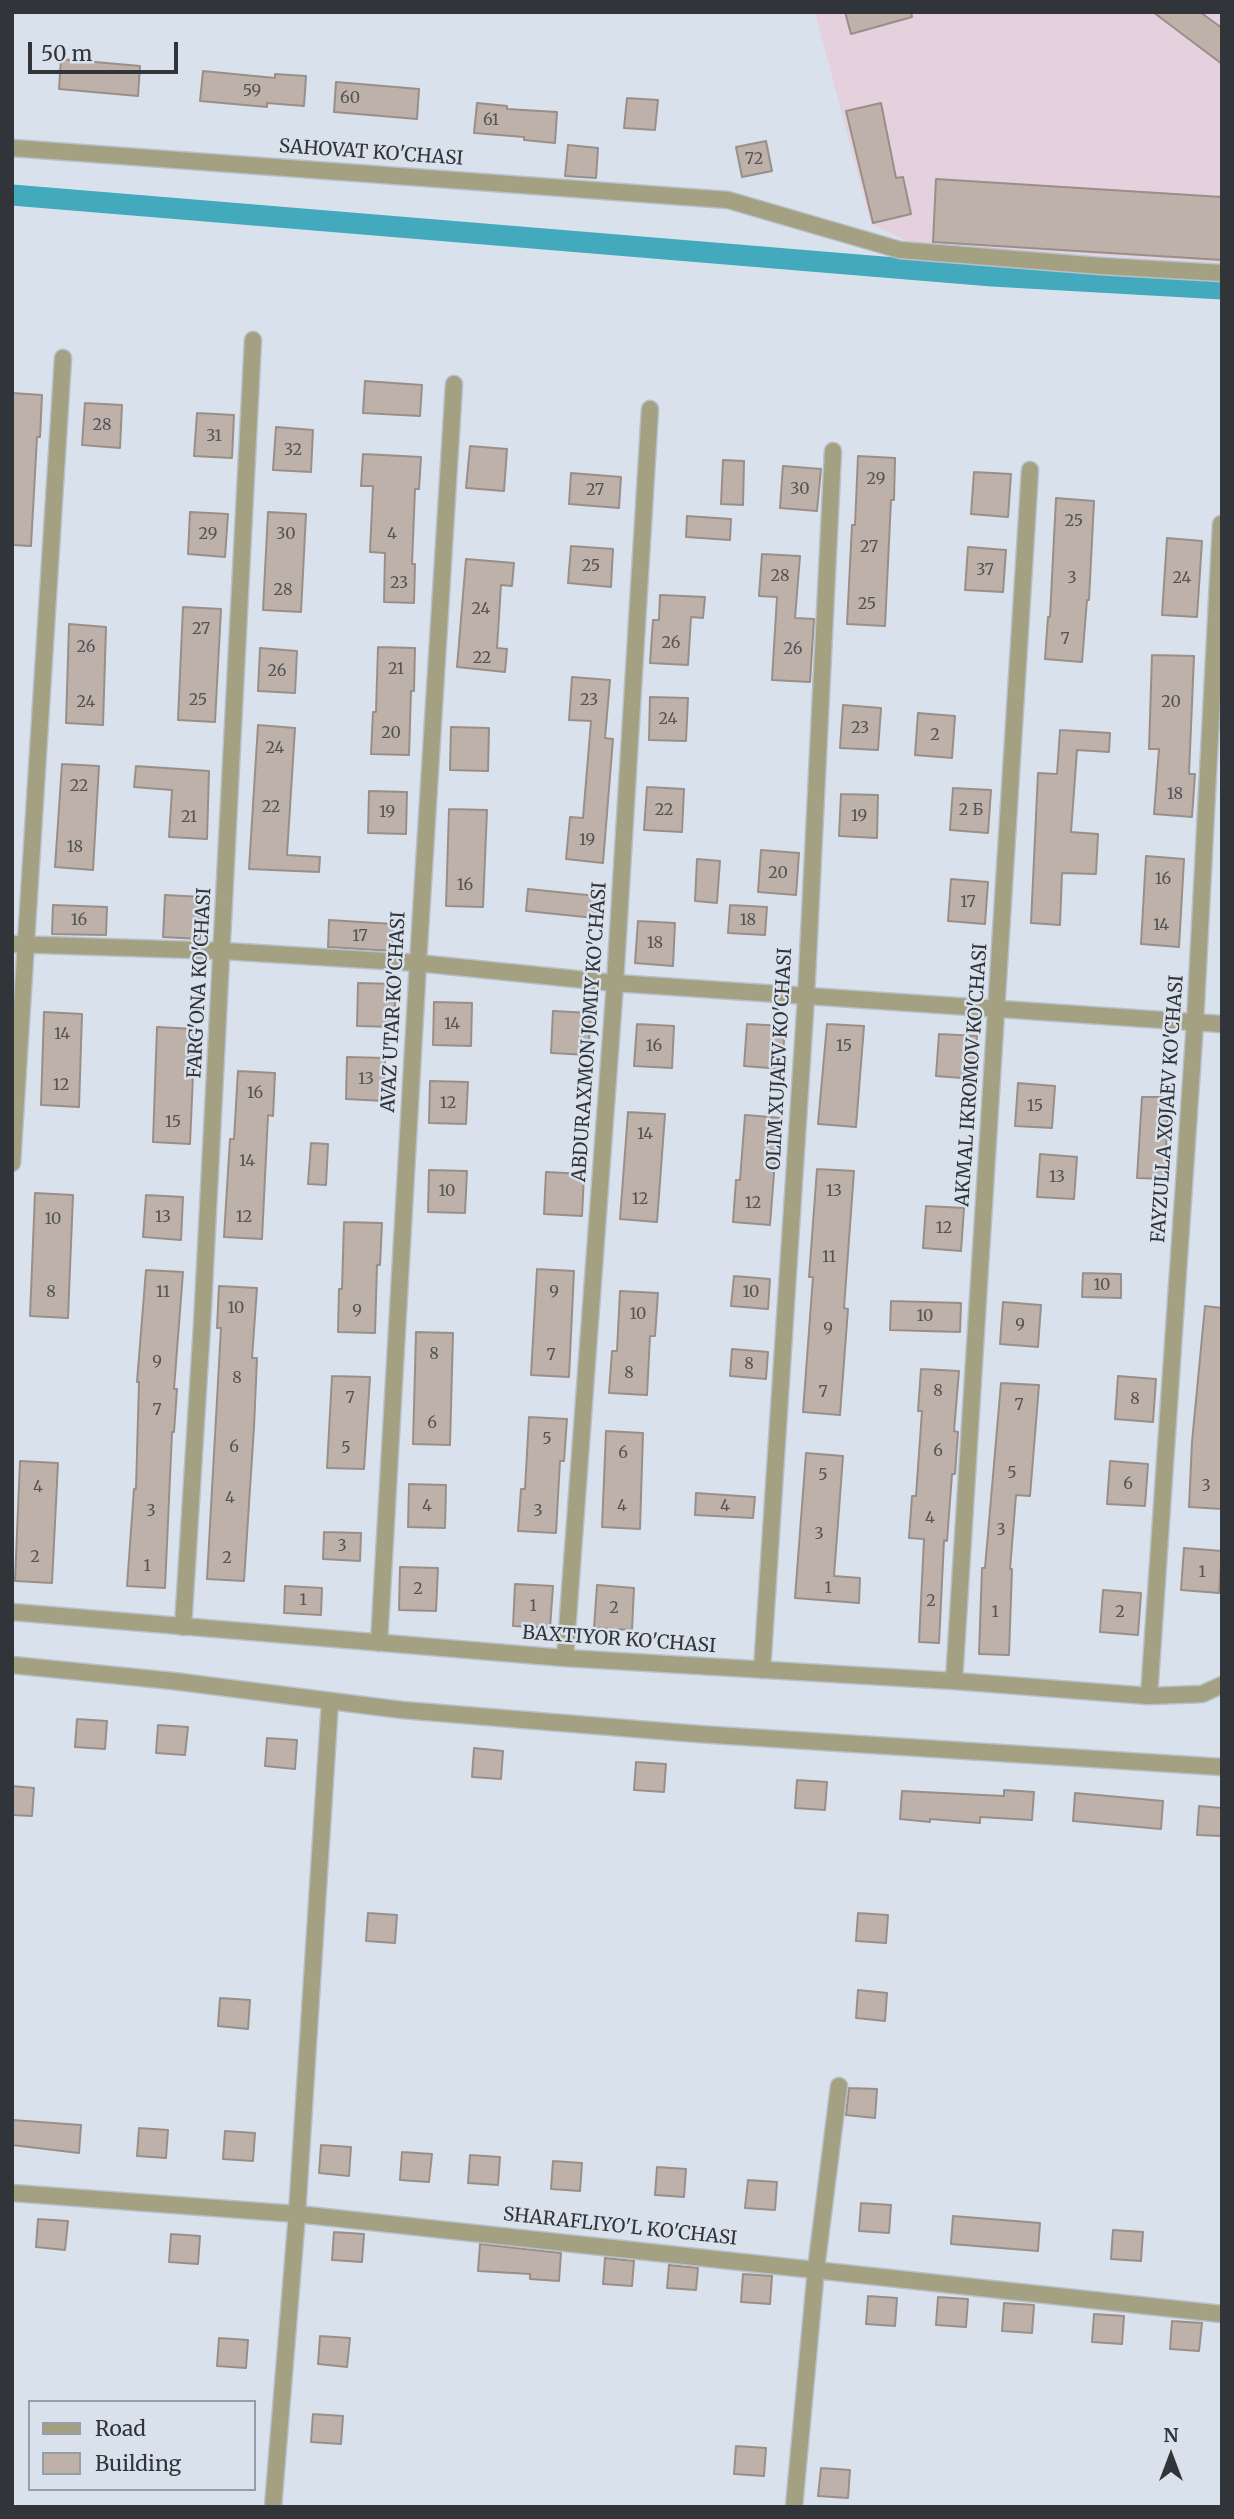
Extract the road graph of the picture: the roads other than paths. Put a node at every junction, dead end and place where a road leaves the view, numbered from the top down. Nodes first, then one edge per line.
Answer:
1 (12, 148) edge
2 (1222, 273) edge
3 (253, 340) dead end
4 (64, 358) dead end
5 (454, 384) dead end
6 (650, 409) dead end
7 (833, 451) dead end
8 (1030, 470) dead end
9 (1221, 524) edge
10 (18, 944) edge
11 (223, 951) junction
12 (418, 963) junction
13 (615, 984) junction
14 (806, 996) junction
15 (997, 1008) junction
16 (1195, 1023) junction
17 (1222, 1024) edge
18 (12, 1163) edge
19 (12, 1612) edge
20 (183, 1627) junction
21 (379, 1643) junction
22 (565, 1658) junction
23 (12, 1665) edge
24 (762, 1670) junction
25 (954, 1681) junction
26 (1222, 1685) edge
27 (1149, 1696) junction
28 (330, 1701) junction
29 (1222, 1767) edge
30 (839, 2086) dead end
31 (12, 2193) edge
32 (297, 2214) junction
33 (816, 2269) junction
34 (1222, 2314) edge
35 (273, 2507) edge
36 (794, 2507) edge

1 - 2 street, SAHOVAT KO'CHASI
3 - 11 street, FARG'ONA KO'CHASI
4 - 10 street
5 - 12 street, AVAZ UTAR KO'CHASI
6 - 13 street, ABDURAXMON JOMIY KO'CHASI
7 - 14 street, OLIM XUJAEV KO'CHASI
8 - 15 street, AKMAL IKROMOV KO'CHASI
9 - 16 street, FAYZULLA XOJAEV KO'CHASI
10 - 11 street
10 - 18 street
11 - 12 street
11 - 20 street, FARG'ONA KO'CHASI
12 - 13 street
12 - 21 street, AVAZ UTAR KO'CHASI
13 - 14 street
13 - 22 street, ABDURAXMON JOMIY KO'CHASI
14 - 15 street
14 - 24 street, OLIM XUJAEV KO'CHASI
15 - 16 street
15 - 25 street, AKMAL IKROMOV KO'CHASI
16 - 17 street
16 - 27 street, FAYZULLA XOJAEV KO'CHASI
19 - 20 street, BAXTIYOR KO'CHASI
20 - 21 street, BAXTIYOR KO'CHASI
21 - 22 street, BAXTIYOR KO'CHASI
22 - 24 street, BAXTIYOR KO'CHASI
23 - 28 street
24 - 25 street, BAXTIYOR KO'CHASI
25 - 27 street, BAXTIYOR KO'CHASI
26 - 27 street, BAXTIYOR KO'CHASI
28 - 29 street
28 - 32 street
30 - 33 street
31 - 32 street, SHARAFLIYO'L KO'CHASI
32 - 33 street, SHARAFLIYO'L KO'CHASI
32 - 35 street
33 - 34 street, SHARAFLIYO'L KO'CHASI
33 - 36 street

